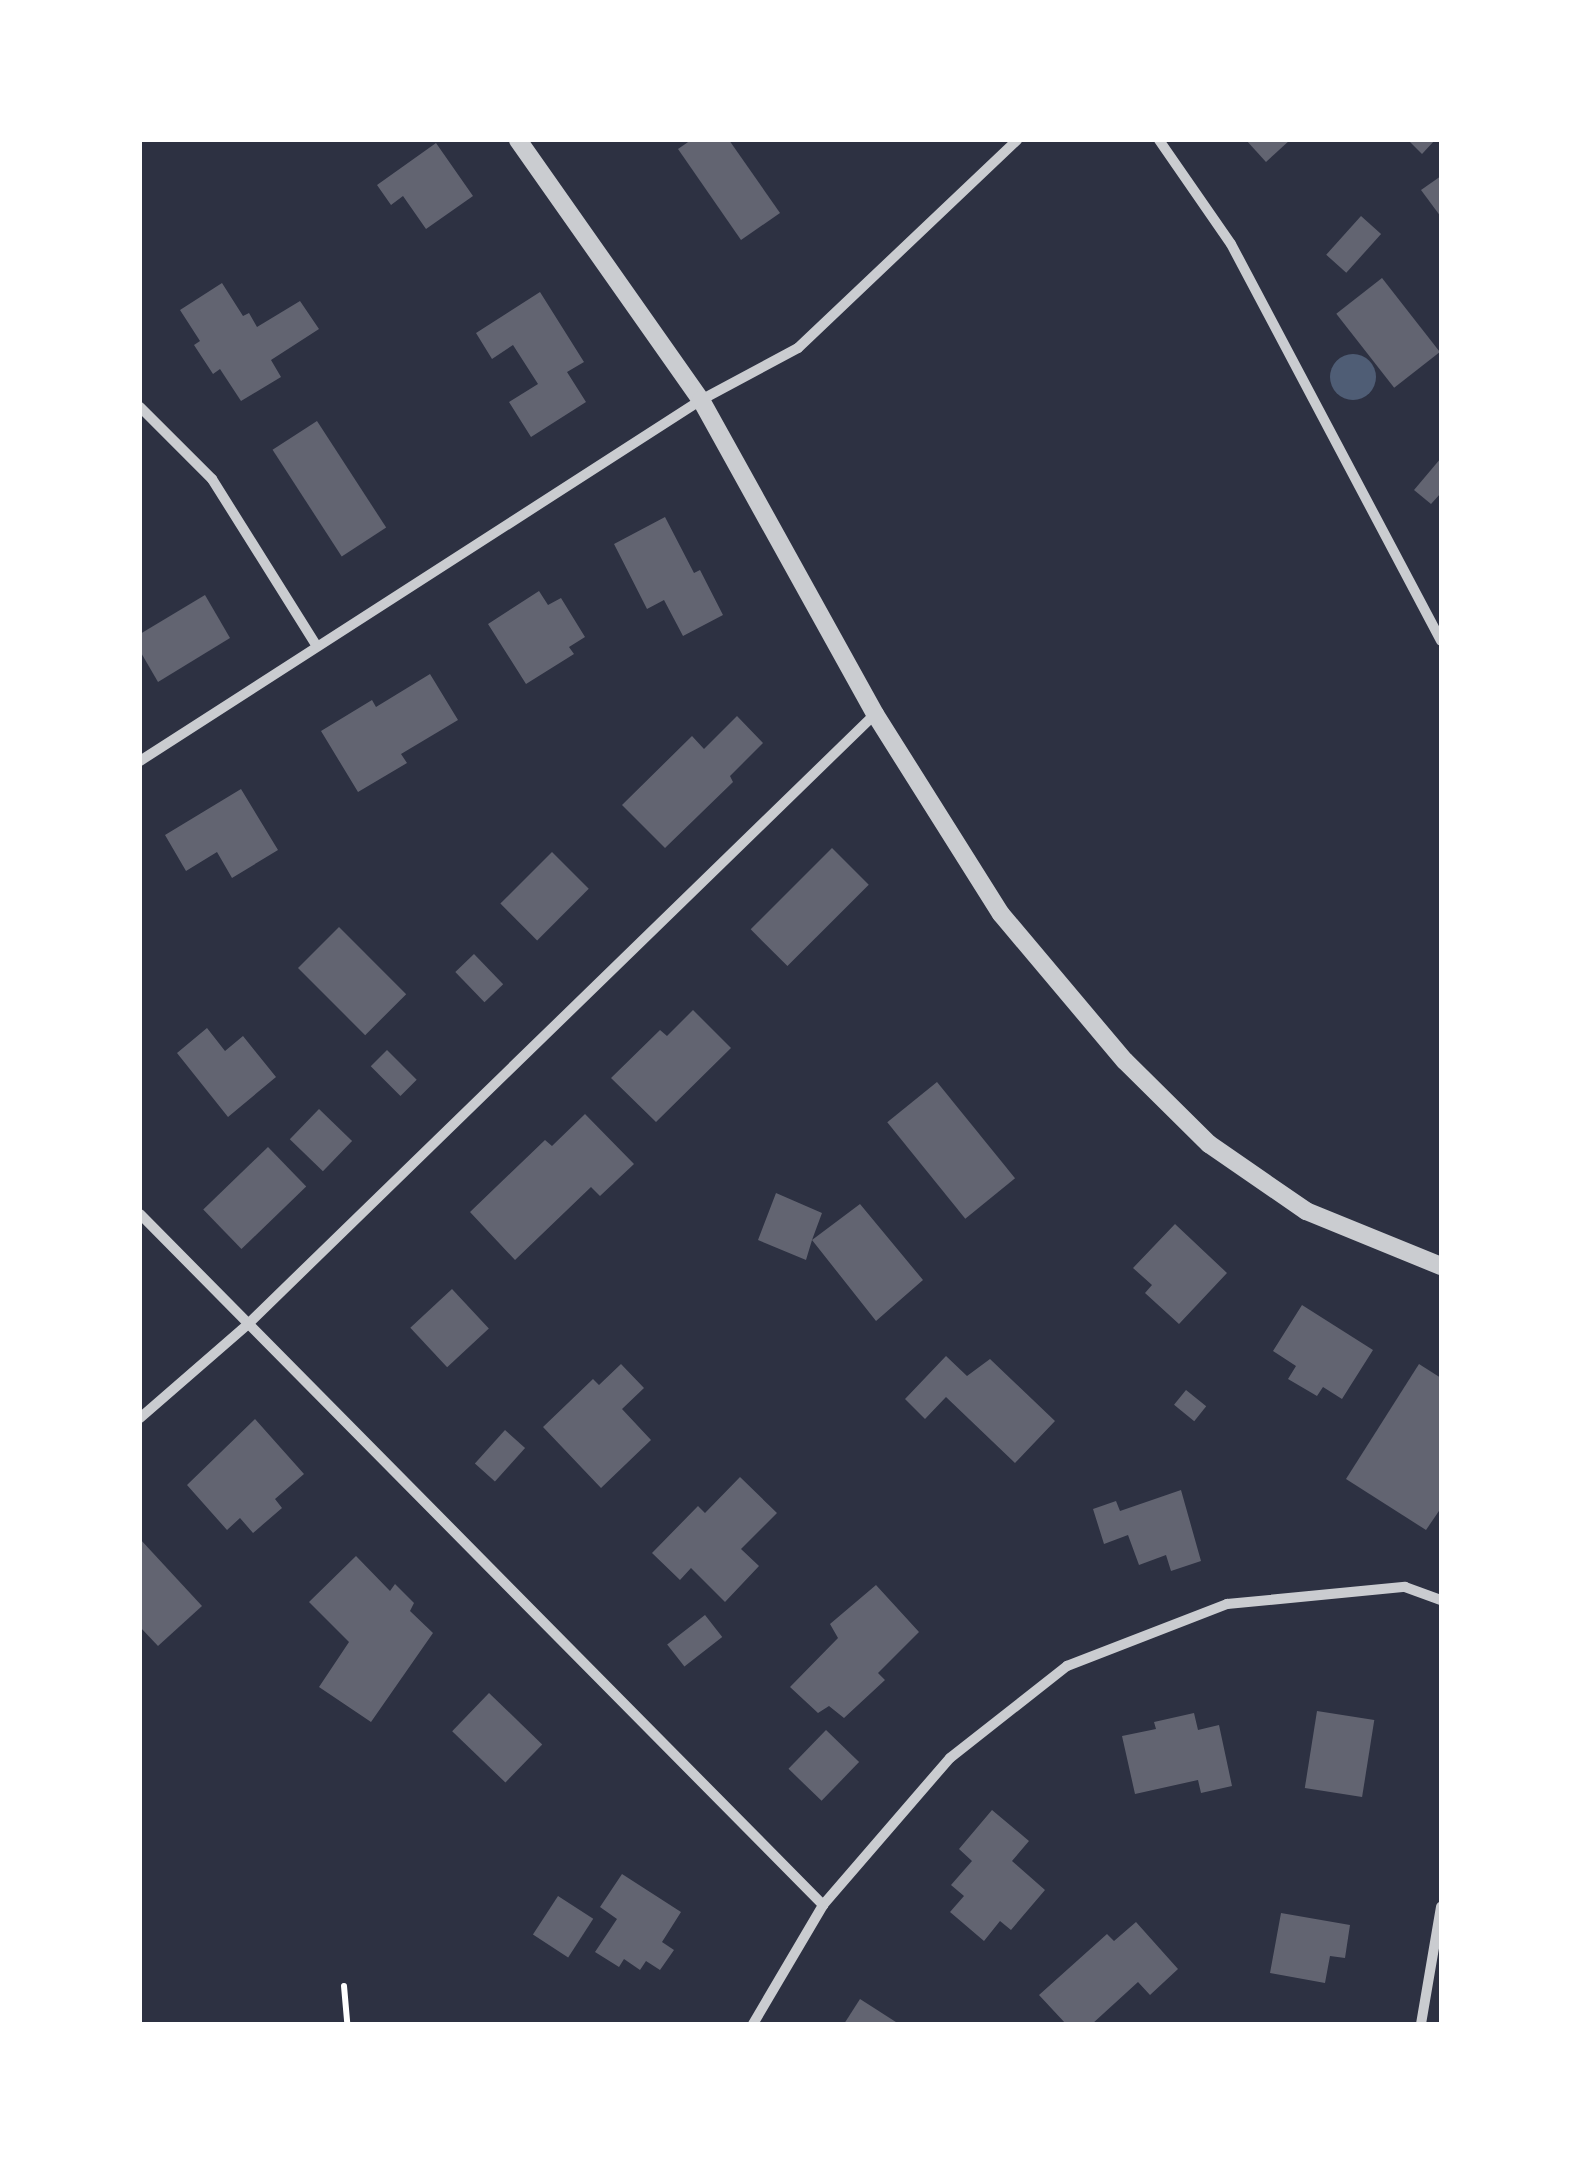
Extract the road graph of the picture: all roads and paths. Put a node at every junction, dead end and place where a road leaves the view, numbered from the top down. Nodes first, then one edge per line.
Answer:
1 (518, 140) edge
2 (1017, 140) edge
3 (1159, 140) edge
4 (701, 400) junction
5 (140, 407) edge
6 (1441, 642) edge
7 (316, 645) junction
8 (875, 714) junction
9 (140, 761) edge
10 (140, 1214) edge
11 (1441, 1266) edge
12 (248, 1324) junction
13 (140, 1418) edge
14 (1441, 1600) edge
15 (823, 1906) junction
16 (1441, 1907) edge
17 (344, 1986) dead end
18 (347, 2024) edge
19 (753, 2024) edge
20 (1421, 2024) edge

1 - 4 street
2 - 4 street
3 - 6 street
4 - 7 street
4 - 8 street
5 - 7 street
7 - 9 street
8 - 11 street
8 - 12 street
10 - 12 street
12 - 13 street
12 - 15 street
14 - 15 street
15 - 19 street
16 - 20 street
17 - 18 path

